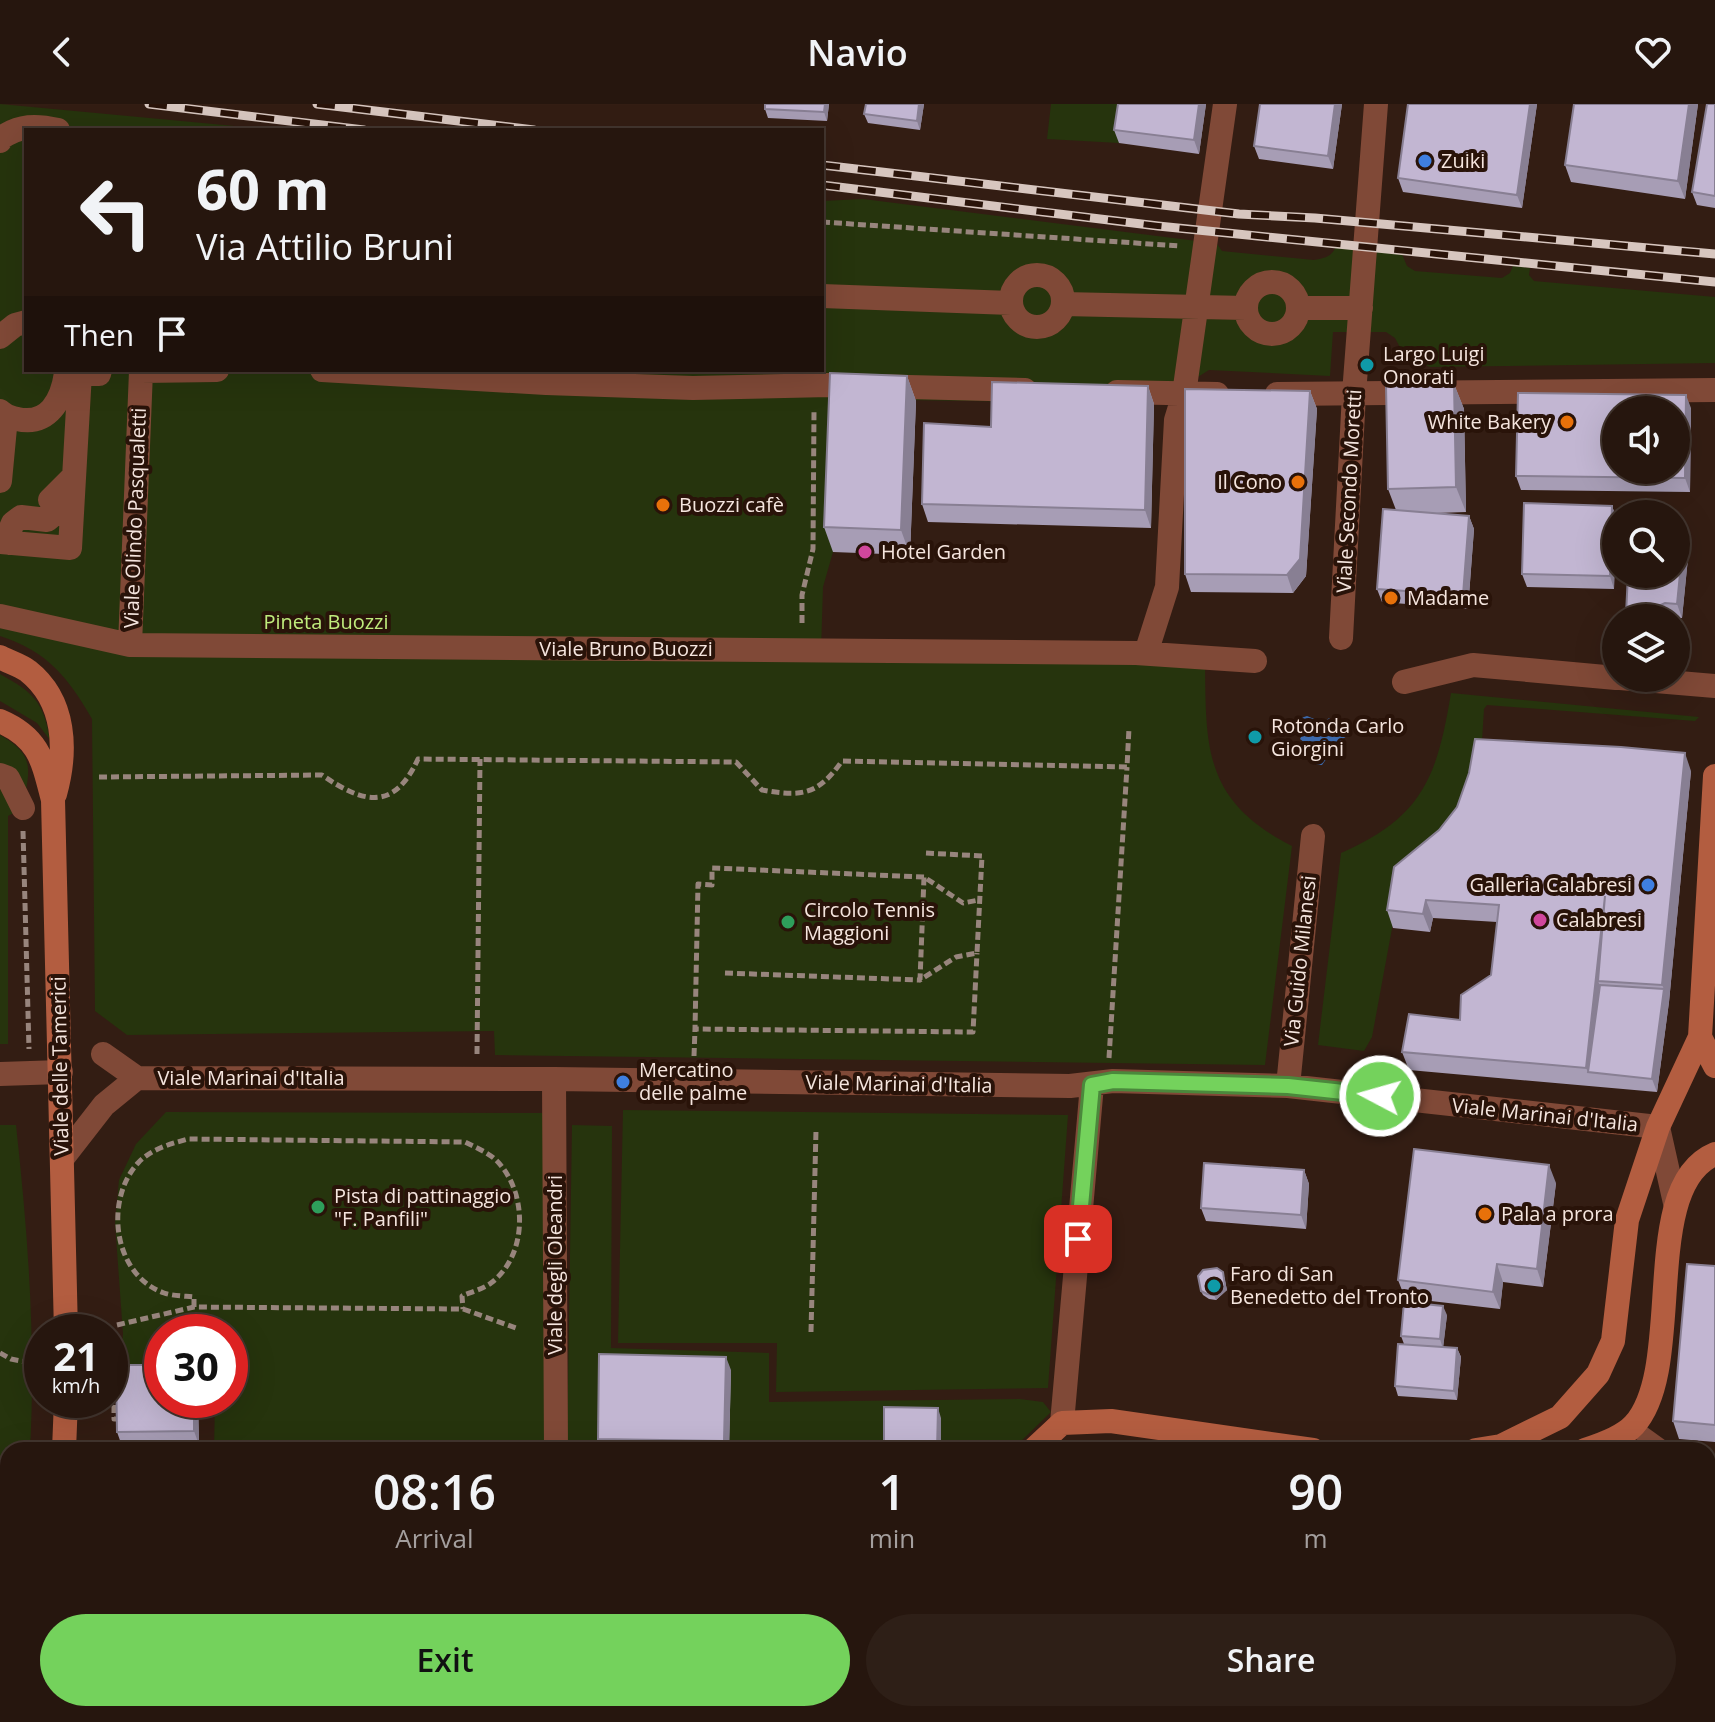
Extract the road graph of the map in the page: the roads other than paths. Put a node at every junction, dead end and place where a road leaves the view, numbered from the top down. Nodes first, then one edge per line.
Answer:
1 (1225, 104) edge
2 (1376, 104) edge
3 (46, 128) edge
4 (0, 141) edge
5 (824, 296) edge
6 (1011, 303) junction
7 (1063, 304) junction
8 (1196, 307) junction
9 (1246, 308) junction
10 (1298, 308) junction
11 (1361, 308) junction
12 (24, 323) edge
13 (0, 337) edge
14 (78, 372) edge
15 (141, 372) edge
16 (388, 372) edge
17 (519, 376) edge
18 (570, 377) edge
19 (693, 379) edge
20 (1715, 390) edge
21 (1045, 391) edge
22 (1091, 392) edge
23 (1184, 394) junction
24 (1354, 394) junction
25 (3, 414) edge
26 (74, 476) junction
27 (0, 481) edge
28 (5, 543) edge
29 (0, 616) edge
30 (1341, 638) dead end
31 (130, 645) junction
32 (1146, 653) junction
33 (0, 657) edge
34 (1255, 661) dead end
35 (1602, 677) edge
36 (1404, 682) dead end
37 (1690, 684) edge
38 (1715, 686) edge
39 (0, 721) edge
40 (0, 775) edge
41 (1715, 776) edge
42 (53, 800) junction
43 (23, 808) road end
44 (1313, 836) dead end
45 (1700, 1037) junction
46 (103, 1054) dead end
47 (1715, 1066) edge
48 (61, 1072) junction
49 (0, 1074) edge
50 (137, 1078) junction
51 (554, 1079) junction
52 (1092, 1085) junction
53 (1288, 1086) junction
54 (1658, 1127) junction
55 (1715, 1154) edge
56 (62, 1159) junction
57 (1675, 1203) junction
58 (66, 1314) edge
59 (65, 1418) edge
60 (1062, 1423) junction
61 (1633, 1427) junction
62 (64, 1442) edge
63 (556, 1442) edge
64 (1042, 1442) edge
65 (1257, 1442) edge
66 (1509, 1442) edge
67 (1609, 1442) edge
68 (1654, 1442) edge

1 - 8 street
2 - 11 street, Viale Secondo Moretti
3 - 4 street
5 - 6 street
6 - 7 street
6 - 7 street
7 - 8 street
8 - 9 street
8 - 23 street
9 - 10 street
9 - 10 street
10 - 11 street
11 - 24 street, Viale Secondo Moretti
12 - 13 street
14 - 25 street
14 - 26 street
15 - 31 street, Viale Olindo Pasqualetti
16 - 17 street
17 - 18 street
18 - 19 street
19 - 21 street
20 - 24 street
22 - 23 street
23 - 24 street
23 - 32 street
24 - 30 street, Viale Secondo Moretti
25 - 27 street
26 - 28 street
26 - 28 street
29 - 31 street, Viale Bruno Buozzi
31 - 32 street, Viale Bruno Buozzi
32 - 34 street, Viale Bruno Buozzi
33 - 42 street, Viale delle Tamerici
35 - 36 street
37 - 38 street
39 - 42 street, Viale delle Tamerici
40 - 43 street
41 - 45 street
42 - 48 street, Viale delle Tamerici
44 - 53 street, Via Guido Milanesi
45 - 47 street
45 - 54 street
46 - 50 street, Viale Marinai d'Italia
48 - 49 street
48 - 56 street, Viale delle Tamerici
50 - 51 street, Viale Marinai d'Italia
50 - 56 street, Viale Marinai d'Italia
51 - 52 street, Viale Marinai d'Italia
51 - 63 street, Viale degli Oleandri
52 - 53 street, Viale Marinai d'Italia
52 - 60 street
53 - 54 street, Viale Marinai d'Italia
54 - 57 street
54 - 66 street
55 - 57 street
56 - 58 street, Viale delle Tamerici
57 - 61 street
59 - 62 street
60 - 64 street
60 - 65 street
61 - 67 street
61 - 68 lane

